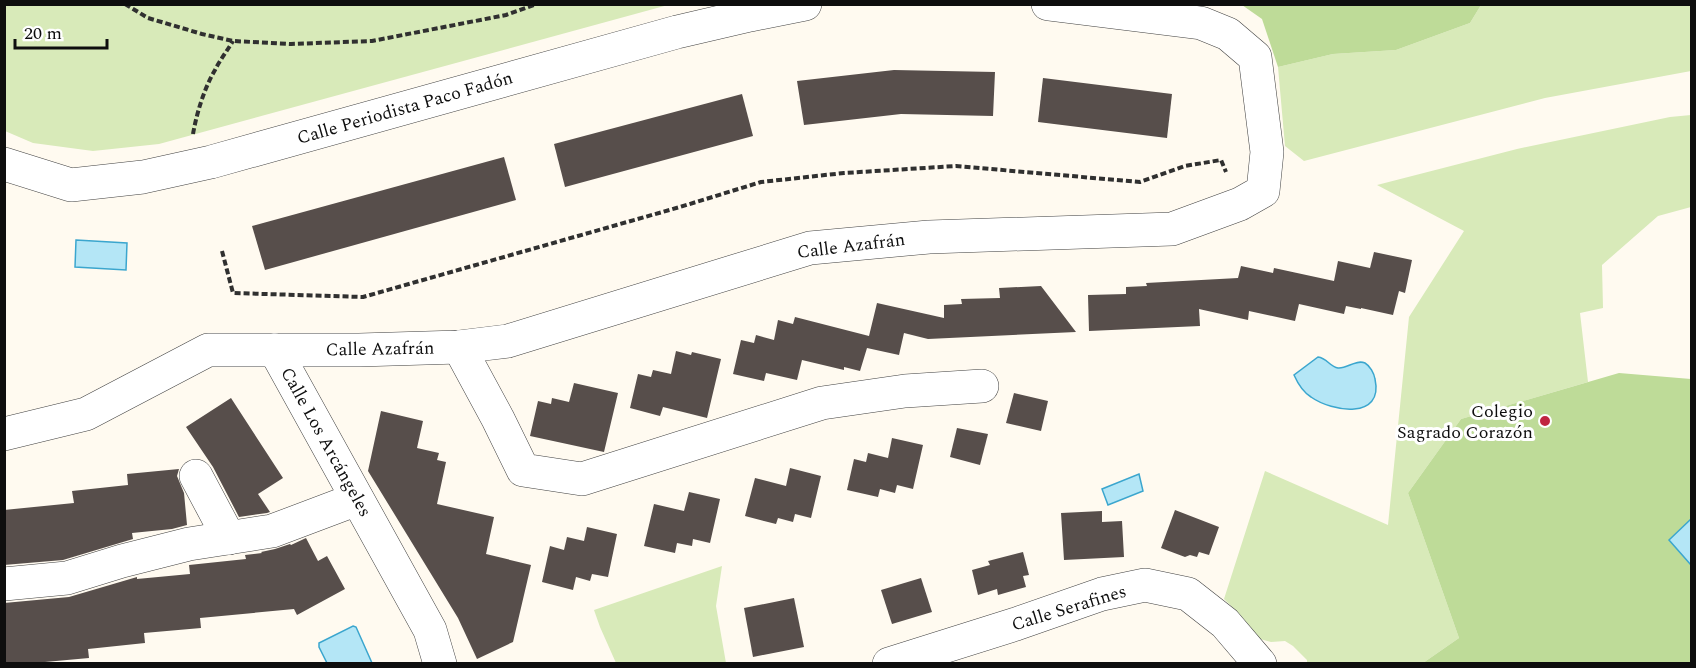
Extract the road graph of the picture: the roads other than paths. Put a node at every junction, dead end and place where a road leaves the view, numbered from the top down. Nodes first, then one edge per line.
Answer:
1 (805, 4) edge
2 (1048, 4) edge
3 (4, 164) edge
4 (459, 347) junction
5 (275, 350) junction
6 (982, 386) dead end
7 (4, 434) edge
8 (196, 476) dead end
9 (357, 499) junction
10 (229, 538) junction
11 (4, 585) edge
12 (440, 663) edge
13 (889, 663) edge
14 (1260, 663) edge

1 - 3 street, Calle Periodista Paco Fadón
2 - 4 street, Calle Azafrán
4 - 5 street, Calle Azafrán
4 - 6 street
5 - 7 street, Calle Los Arcángeles
5 - 9 street, Calle Los Arcángeles
8 - 10 street
9 - 10 street
9 - 12 street, Calle Los Arcángeles
10 - 11 street
13 - 14 street, Calle Serafines

